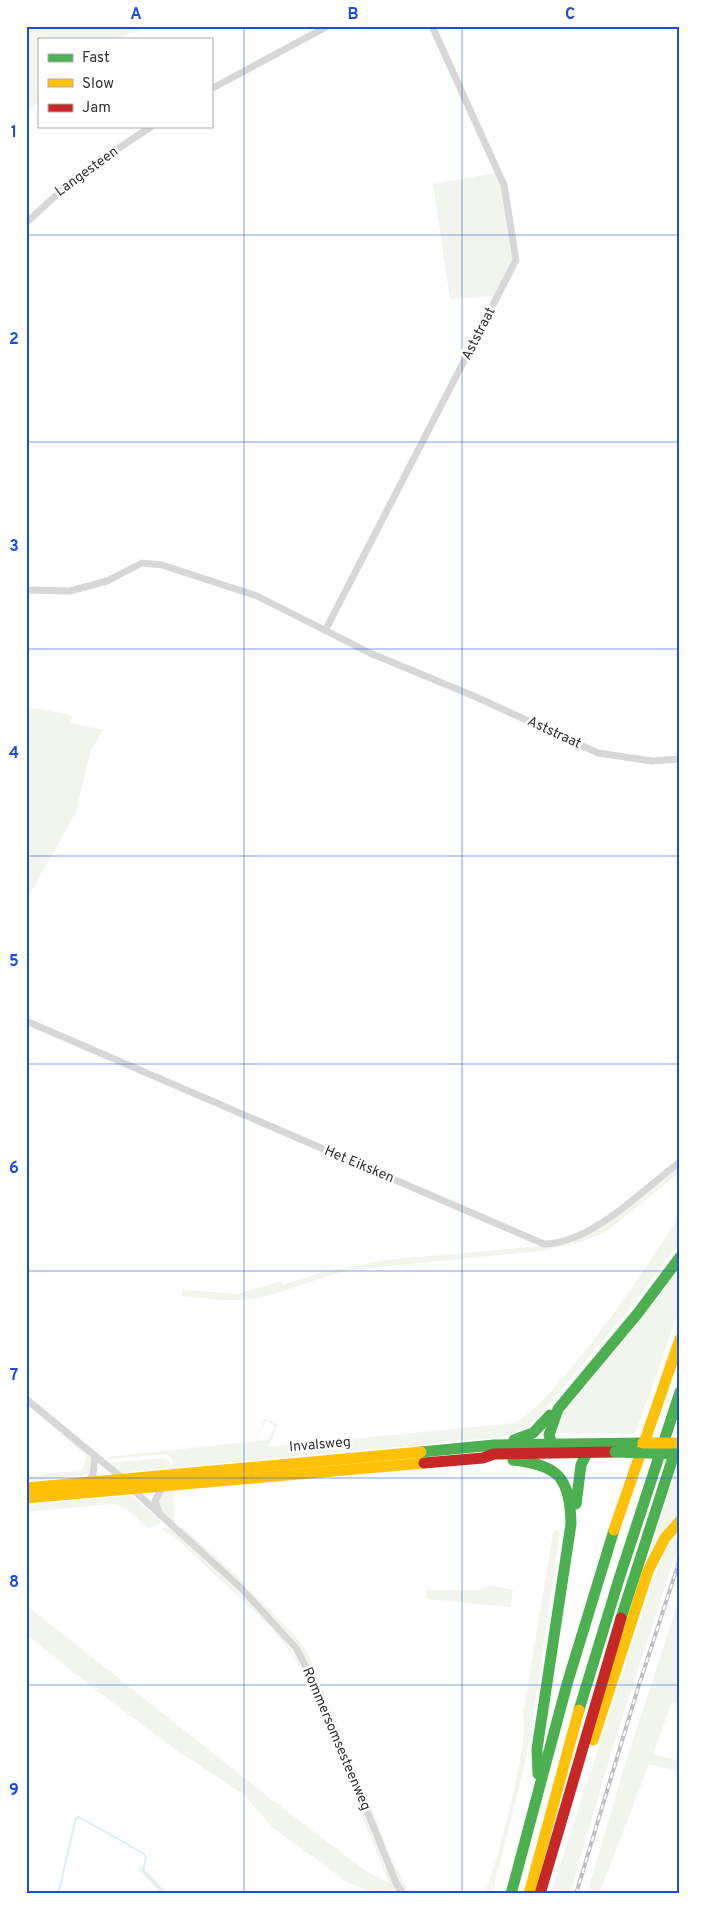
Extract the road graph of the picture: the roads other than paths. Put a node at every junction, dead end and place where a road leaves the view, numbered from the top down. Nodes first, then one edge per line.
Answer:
1 (328, 26) edge
2 (432, 26) edge
3 (212, 88) edge
4 (149, 128) edge
5 (26, 223) edge
6 (26, 590) edge
7 (326, 630) junction
8 (680, 760) edge
9 (26, 1021) edge
10 (680, 1162) edge
11 (680, 1257) edge
12 (680, 1339) edge
13 (680, 1392) edge
14 (26, 1399) edge
15 (558, 1409) junction
16 (680, 1438) edge
17 (596, 1443) junction
18 (680, 1443) edge
19 (494, 1444) junction
20 (553, 1448) junction
21 (616, 1448) junction
22 (586, 1452) junction
23 (680, 1454) edge
24 (95, 1456) junction
25 (483, 1458) junction
26 (122, 1479) junction
27 (87, 1482) junction
28 (163, 1485) junction
29 (26, 1488) edge
30 (131, 1488) junction
31 (26, 1498) edge
32 (161, 1516) junction
33 (680, 1521) edge
34 (571, 1524) junction
35 (538, 1786) junction
36 (565, 1814) junction
37 (403, 1894) edge
38 (511, 1894) edge
39 (529, 1894) edge
40 (540, 1894) edge

1 - 3 street
2 - 7 street, Aststraat
4 - 5 street, Langesteen
6 - 7 street, Aststraat
7 - 8 street, Aststraat
9 - 10 street, Het Eiksken
11 - 15 highway
12 - 35 highway
13 - 39 highway
14 - 24 street
15 - 19 highway
15 - 20 highway
16 - 36 highway
17 - 20 highway, Invalsweg
17 - 21 highway, Invalsweg
17 - 22 highway
18 - 21 highway, bridge
19 - 20 highway, Invalsweg
19 - 26 highway, Invalsweg
20 - 22 highway, Invalsweg
20 - 25 highway, Invalsweg
21 - 22 highway, Invalsweg
21 - 23 highway, bridge
22 - 34 highway
24 - 26 street
24 - 27 street
25 - 28 highway, Invalsweg
25 - 34 highway
26 - 27 highway, Invalsweg
27 - 29 highway, Invalsweg
28 - 30 highway, Invalsweg
28 - 32 street
30 - 31 highway, Invalsweg
30 - 32 street, Rommersomsesteenweg
32 - 37 street, Rommersomsesteenweg
33 - 36 highway
34 - 35 highway
35 - 38 highway
36 - 40 highway

